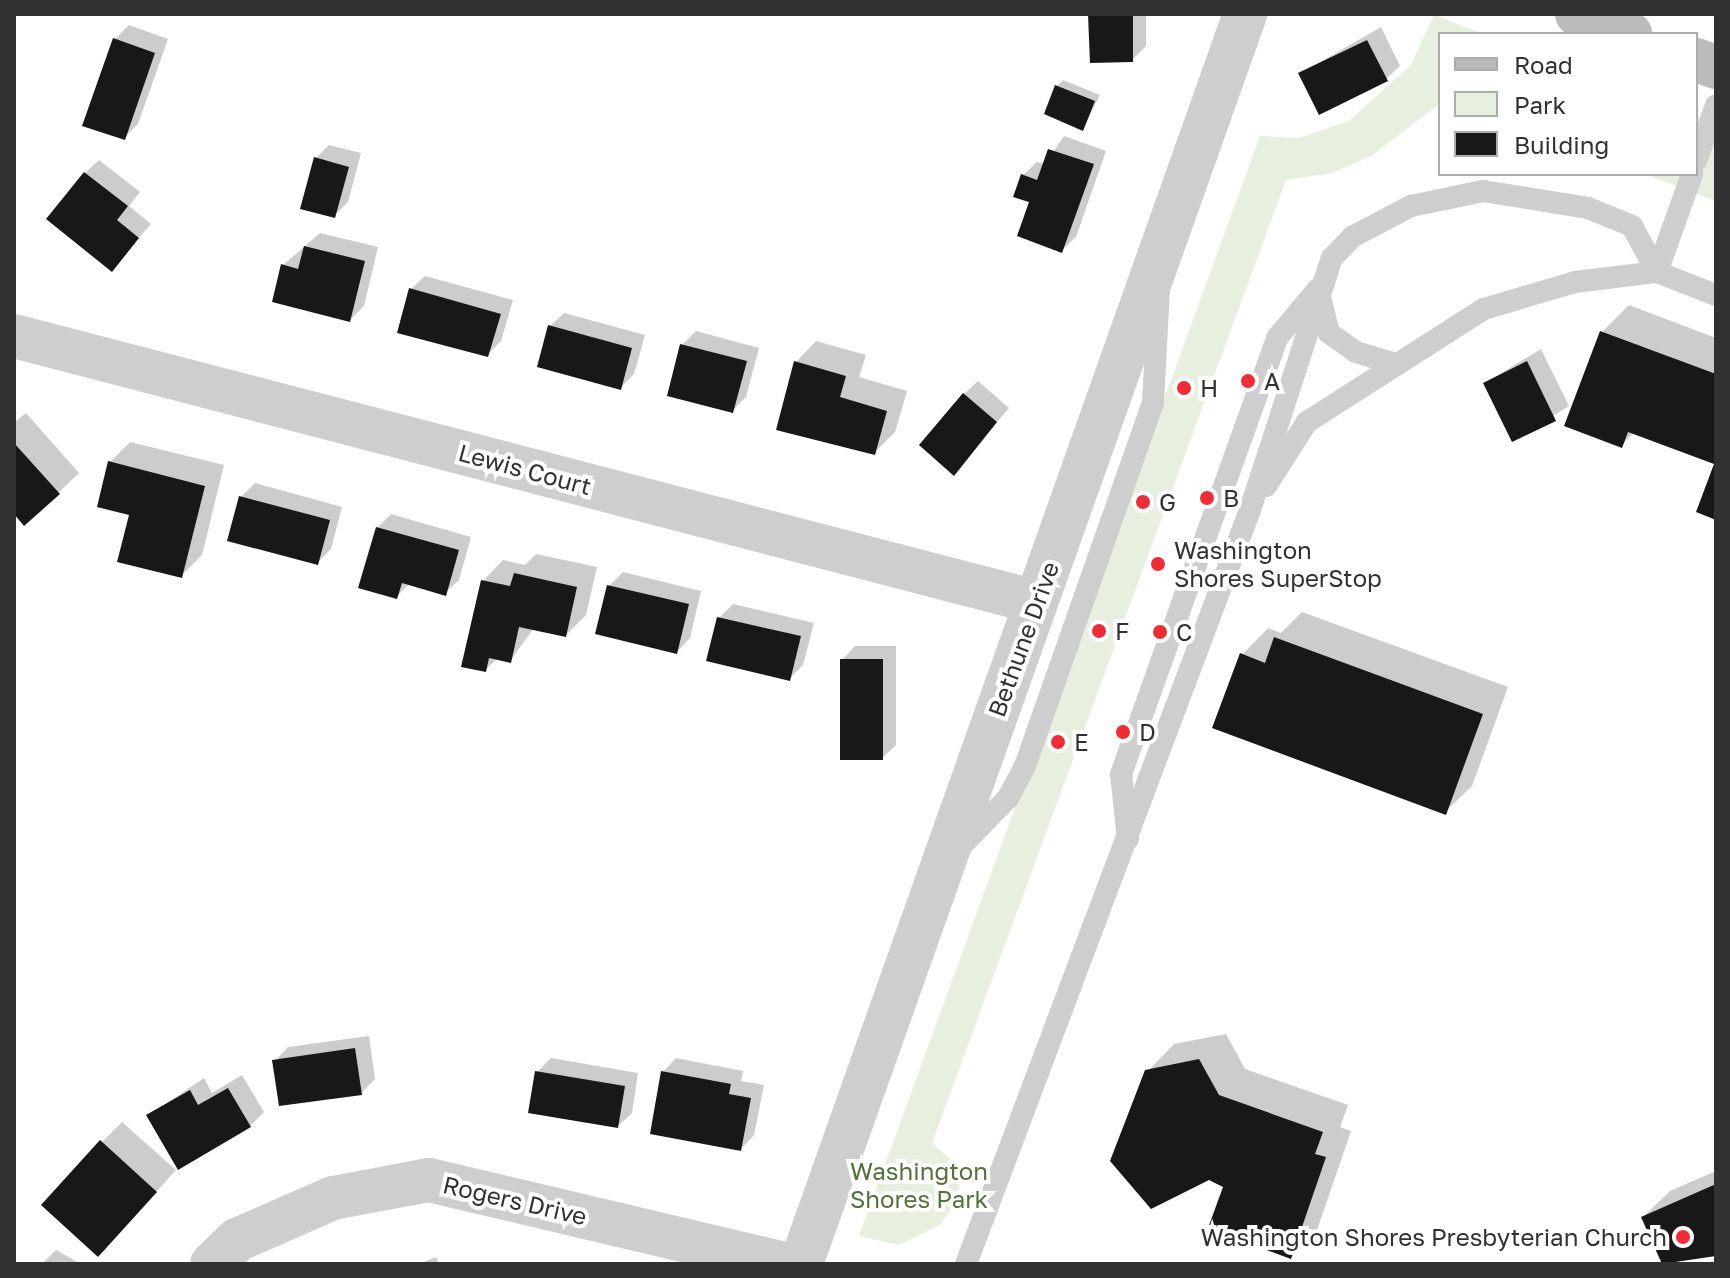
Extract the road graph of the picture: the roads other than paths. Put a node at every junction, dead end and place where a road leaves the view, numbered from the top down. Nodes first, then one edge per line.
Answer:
1 (1245, 14) edge
2 (1577, 14) edge
3 (1625, 32) edge
4 (1716, 105) edge
5 (1698, 155) edge
6 (1691, 176) edge
7 (1159, 256) junction
8 (1657, 272) junction
9 (1319, 288) junction
10 (1716, 295) edge
11 (14, 336) edge
12 (1392, 363) junction
13 (1250, 510) junction
14 (1036, 602) junction
15 (1129, 841) junction
16 (942, 866) junction
17 (212, 1264) edge
18 (784, 1264) edge
19 (801, 1264) edge
20 (966, 1264) edge

1 - 7 street, Bethune Drive
2 - 3 street
4 - 5 lane
6 - 8 lane
7 - 14 street, Bethune Drive
7 - 16 lane
8 - 9 lane
8 - 10 lane
8 - 12 lane
9 - 12 lane
9 - 13 lane
9 - 15 lane
11 - 14 street, Lewis Court
12 - 13 lane
13 - 15 lane
14 - 16 street, Bethune Drive
15 - 20 lane
16 - 19 street, Bethune Drive
17 - 18 street, Rogers Drive

